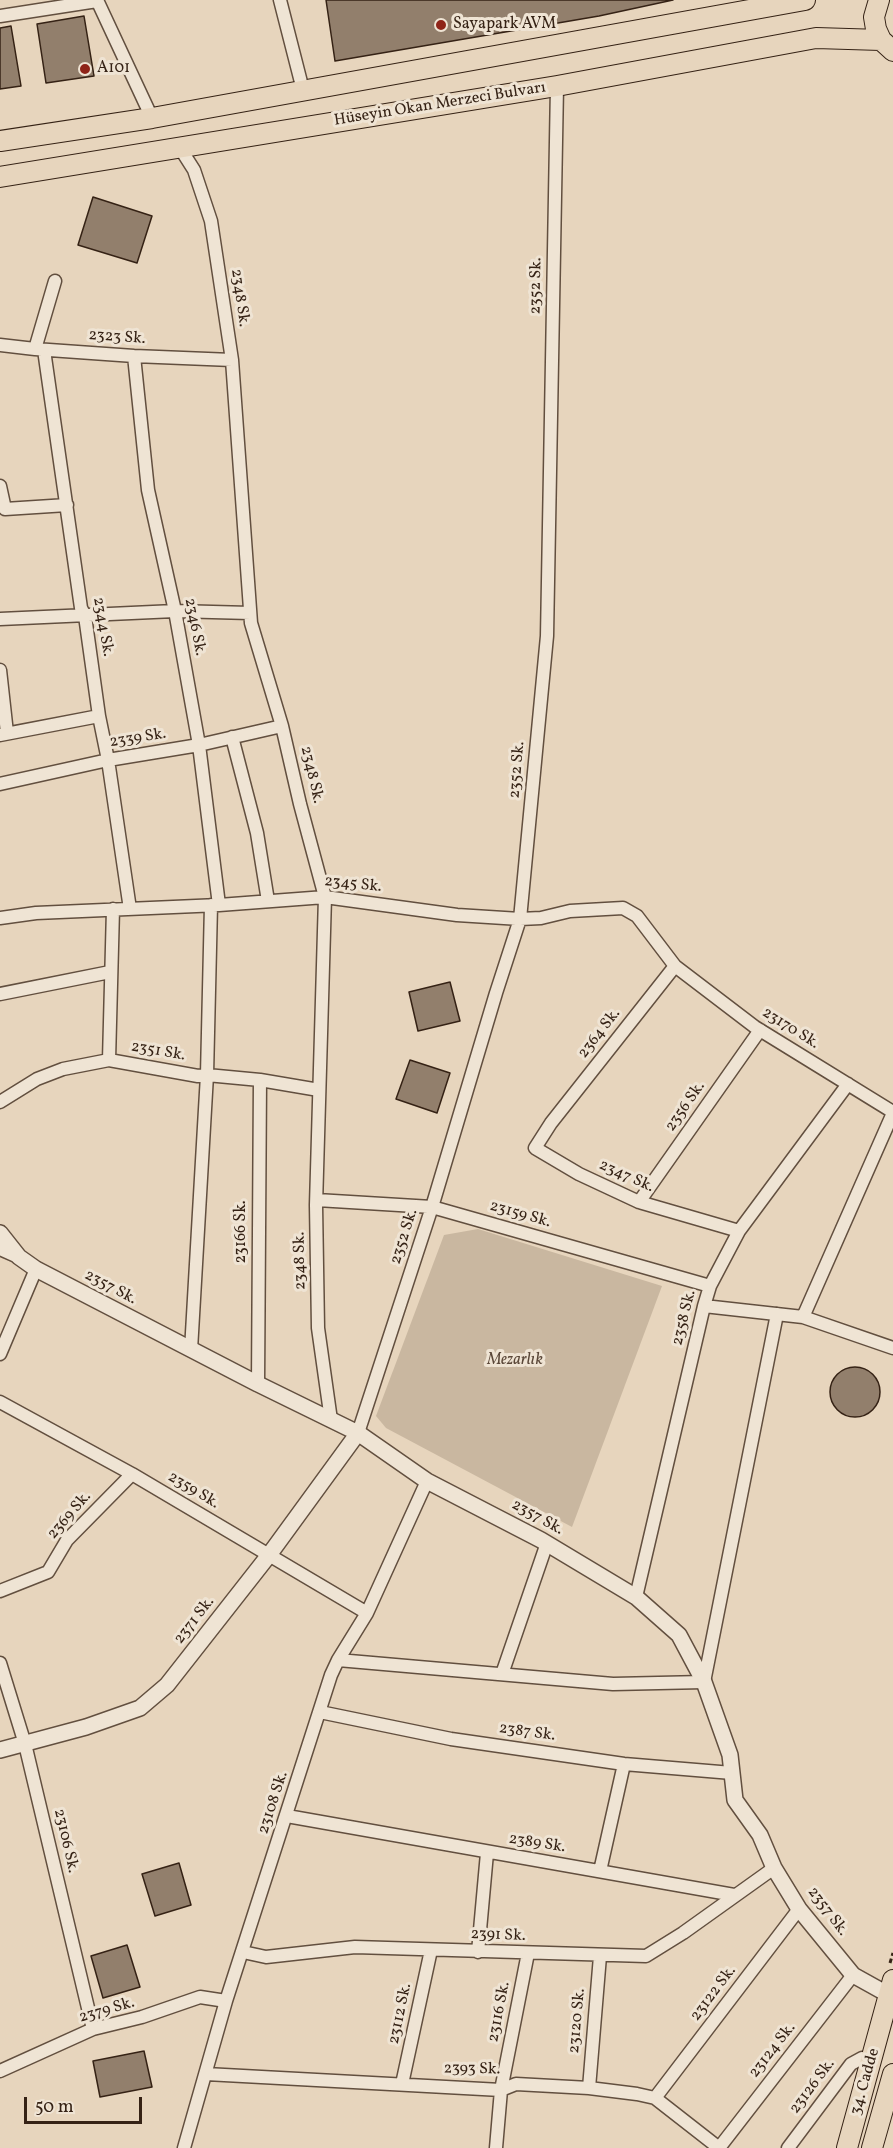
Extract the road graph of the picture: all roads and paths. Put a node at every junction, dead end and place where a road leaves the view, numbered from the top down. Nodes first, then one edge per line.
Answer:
1 (280, 0) edge
2 (805, 0) edge
3 (879, 0) edge
4 (97, 1) edge
5 (0, 16) edge
6 (889, 52) edge
7 (557, 86) junction
8 (303, 90) junction
9 (152, 118) junction
10 (0, 141) edge
11 (180, 148) junction
12 (0, 177) edge
13 (55, 281) dead end
14 (0, 345) edge
15 (39, 350) junction
16 (134, 356) junction
17 (232, 360) junction
18 (0, 486) edge
19 (67, 505) junction
20 (175, 611) junction
21 (250, 613) junction
22 (85, 616) junction
23 (0, 619) edge
24 (0, 670) edge
25 (99, 716) junction
26 (282, 726) junction
27 (4, 734) edge
28 (232, 737) junction
29 (199, 745) junction
30 (108, 760) junction
31 (0, 784) edge
32 (325, 897) junction
33 (268, 901) junction
34 (215, 905) junction
35 (113, 909) junction
36 (130, 909) junction
37 (0, 918) edge
38 (520, 918) junction
39 (675, 966) junction
40 (110, 972) junction
41 (0, 994) edge
42 (760, 1030) junction
43 (108, 1060) junction
44 (207, 1075) junction
45 (260, 1080) junction
46 (848, 1084) junction
47 (319, 1090) junction
48 (0, 1102) edge
49 (893, 1112) edge
50 (551, 1123) joint
51 (317, 1200) junction
52 (639, 1202) junction
53 (432, 1208) junction
54 (739, 1231) junction
55 (0, 1233) edge
56 (0, 1248) edge
57 (19, 1257) junction
58 (36, 1269) junction
59 (710, 1286) junction
60 (704, 1306) junction
61 (777, 1314) junction
62 (803, 1317) junction
63 (893, 1348) edge
64 (192, 1350) junction
65 (0, 1354) edge
66 (258, 1384) junction
67 (0, 1402) edge
68 (332, 1420) junction
69 (358, 1433) junction
70 (132, 1474) junction
71 (427, 1480) junction
72 (547, 1543) junction
73 (269, 1555) junction
74 (0, 1591) edge
75 (636, 1597) junction
76 (366, 1613) junction
77 (338, 1660) junction
78 (0, 1663) edge
79 (502, 1674) junction
80 (704, 1682) junction
81 (320, 1712) junction
82 (25, 1744) junction
83 (0, 1750) edge
84 (624, 1764) junction
85 (732, 1773) junction
86 (287, 1816) junction
87 (487, 1853) junction
88 (774, 1868) junction
89 (600, 1871) junction
90 (734, 1895) junction
91 (799, 1909) junction
92 (431, 1950) junction
93 (243, 1952) junction
94 (478, 1952) junction
95 (528, 1953) junction
96 (600, 1956) junction
97 (853, 1975) junction
98 (891, 1987) edge
99 (226, 2001) junction
100 (93, 2029) junction
101 (872, 2061) junction
102 (0, 2071) edge
103 (206, 2074) junction
104 (893, 2074) edge
105 (402, 2084) junction
106 (589, 2088) junction
107 (501, 2090) junction
108 (655, 2098) junction
109 (184, 2148) edge
110 (496, 2148) edge
111 (719, 2148) edge
112 (788, 2148) edge
113 (847, 2148) edge
114 (872, 2148) edge

1 - 8 street
2 - 8 main road
3 - 6 main road
4 - 5 street
4 - 9 street
6 - 7 main road, Hüseyin Okan Merzeci Bulvarı
7 - 11 main road, Hüseyin Okan Merzeci Bulvarı
7 - 38 street, 2352 Sk.
8 - 9 main road
9 - 10 main road
11 - 12 main road, Hüseyin Okan Merzeci Bulvarı
11 - 17 street, 2348 Sk.
13 - 15 street, 2344 Sk.
14 - 15 street, 2323 Sk.
15 - 16 street, 2323 Sk.
15 - 19 street, 2344 Sk.
16 - 17 street, 2323 Sk.
16 - 20 street, 2346 Sk.
17 - 21 street, 2348 Sk.
18 - 19 street
19 - 22 street, 2344 Sk.
20 - 21 street
20 - 22 street
20 - 29 street, 2346 Sk.
21 - 26 street, 2348 Sk.
22 - 23 street
22 - 25 street, 2344 Sk.
24 - 27 street
25 - 27 street
25 - 30 street, 2344 Sk.
26 - 28 street, 2339 Sk.
26 - 32 street, 2348 Sk.
28 - 29 street, 2339 Sk.
28 - 33 street
29 - 30 street, 2339 Sk.
29 - 34 street, 2346 Sk.
30 - 31 street, 2339 Sk.
30 - 36 street, 2344 Sk.
32 - 33 street, 2345 Sk.
32 - 38 street, 2345 Sk.
32 - 47 street, 2348 Sk.
33 - 34 street, 2345 Sk.
34 - 36 street, 2345 Sk.
34 - 44 street, 2346 Sk.
35 - 36 street, 2345 Sk.
35 - 37 street, 2345 Sk.
35 - 40 street
38 - 39 street, 2345 Sk.
38 - 53 street, 2352 Sk.
39 - 42 street, 23170 Sk.
39 - 50 street, 2364 Sk.
40 - 41 street
40 - 43 street
42 - 46 street, 23170 Sk.
42 - 52 street, 2356 Sk.
43 - 44 street, 2351 Sk.
43 - 48 street, 2351 Sk.
44 - 45 street, 2351 Sk.
44 - 64 street, 2346 Sk.
45 - 47 street, 2351 Sk.
45 - 66 street, 23166 Sk.
46 - 49 street, 23170 Sk.
46 - 54 street, 2358 Sk.
47 - 51 street, 2348 Sk.
49 - 62 street
50 - 52 street, 2347 Sk.
51 - 53 street, 23159 Sk.
51 - 68 street, 2348 Sk.
52 - 54 street, 2347 Sk.
53 - 59 street, 23159 Sk.
53 - 69 street, 2352 Sk.
54 - 59 street, 2358 Sk.
55 - 57 street, 2357 Sk.
56 - 57 street
57 - 58 street, 2357 Sk.
58 - 64 street, 2357 Sk.
58 - 65 street
59 - 60 street, 2358 Sk.
60 - 61 street
60 - 75 street, 2358 Sk.
61 - 62 street
61 - 80 street
62 - 63 street
64 - 66 street, 2357 Sk.
66 - 68 street, 2357 Sk.
67 - 70 street, 2359 Sk.
68 - 69 street, 2357 Sk.
69 - 71 street, 2357 Sk.
69 - 73 street, 2371 Sk.
70 - 73 street, 2359 Sk.
70 - 74 street, 2369 Sk.
71 - 72 street, 2357 Sk.
71 - 76 street, 23108 Sk.
72 - 75 street, 2357 Sk.
72 - 79 street
73 - 76 street, 2359 Sk.
73 - 82 street, 2371 Sk.
75 - 80 street, 2357 Sk.
76 - 77 street, 23108 Sk.
77 - 79 street
77 - 81 street, 23108 Sk.
78 - 82 street, 23106 Sk.
79 - 80 street
80 - 85 street, 2357 Sk.
81 - 84 street, 2387 Sk.
81 - 86 street, 23108 Sk.
82 - 83 street, 2371 Sk.
82 - 100 street, 23106 Sk.
84 - 85 street, 2387 Sk.
84 - 89 street
85 - 88 street, 2357 Sk.
86 - 87 street, 2389 Sk.
86 - 93 street, 23108 Sk.
87 - 89 street, 2389 Sk.
87 - 94 street
88 - 90 street
88 - 91 street, 2357 Sk.
89 - 90 street, 2389 Sk.
90 - 96 street, 2391 Sk.
91 - 97 street, 2357 Sk.
91 - 108 street, 23122 Sk.
92 - 93 street, 2391 Sk.
92 - 94 street, 2391 Sk.
92 - 105 street, 23112 Sk.
93 - 99 street, 23108 Sk.
94 - 95 street, 2391 Sk.
95 - 96 street, 2391 Sk.
95 - 107 street, 23116 Sk.
96 - 106 street, 23120 Sk.
97 - 98 street, 2357 Sk.
97 - 111 street, 23124 Sk.
98 - 101 main road, 34. Cadde
99 - 100 street, 2379 Sk.
99 - 103 street, 23108 Sk.
100 - 102 street, 2379 Sk.
101 - 112 street, 23126 Sk.
101 - 113 main road, 34. Cadde
103 - 105 street, 2393 Sk.
103 - 109 street, 23108 Sk.
104 - 114 main road, 34. Cadde
105 - 107 street, 2393 Sk.
106 - 107 street, 2393 Sk.
106 - 108 street, 2393 Sk.
107 - 110 street, 23116 Sk.
108 - 111 street, 2393 Sk.

